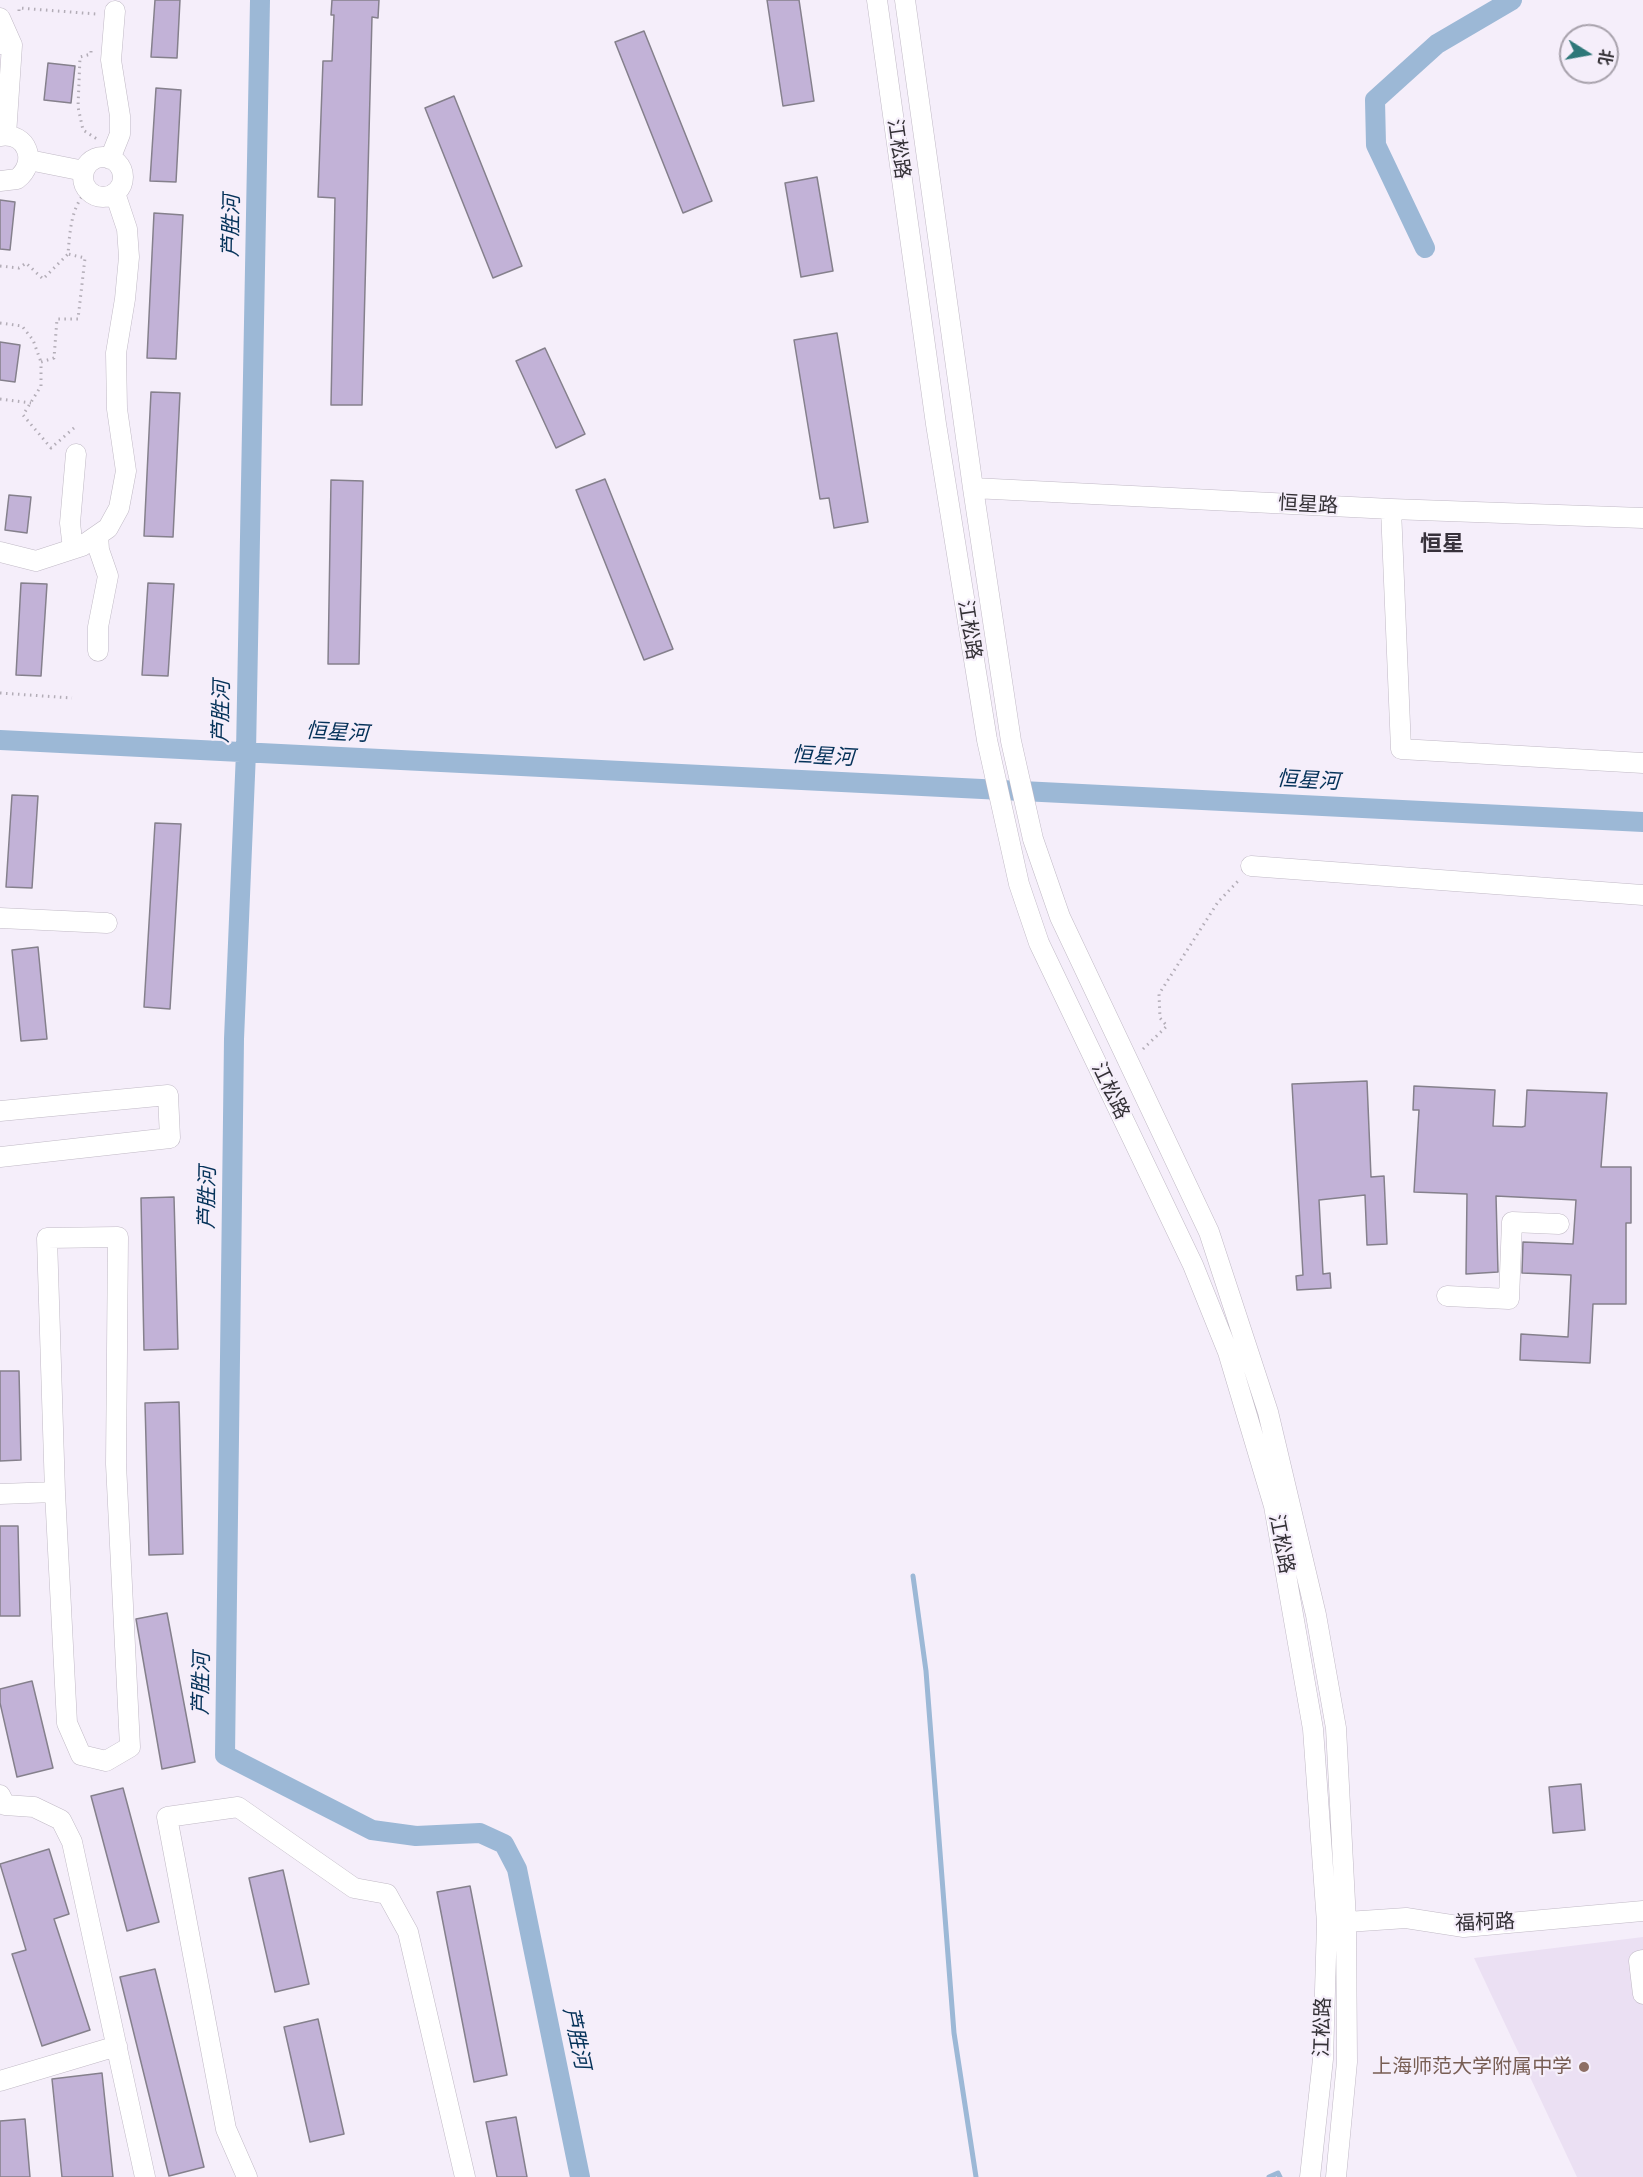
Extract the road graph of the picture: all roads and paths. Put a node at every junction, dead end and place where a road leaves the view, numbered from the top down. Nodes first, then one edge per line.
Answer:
1 (876, 0) edge
2 (905, 0) edge
3 (115, 11) dead end
4 (0, 18) edge
5 (94, 24) dead end
6 (92, 44) dead end
7 (6, 45) edge
8 (3, 135) edge
9 (29, 160) junction
10 (93, 170) junction
11 (0, 181) edge
12 (115, 193) junction
13 (68, 254) junction
14 (0, 266) edge
15 (0, 323) edge
16 (41, 362) junction
17 (0, 399) edge
18 (31, 403) junction
19 (75, 428) dead end
20 (76, 454) dead end
21 (973, 488) junction
22 (1391, 509) junction
23 (1643, 518) edge
24 (98, 535) junction
25 (73, 549) junction
26 (0, 552) edge
27 (98, 651) dead end
28 (0, 693) edge
29 (72, 698) dead end
30 (1643, 763) edge
31 (1251, 866) joint
32 (1643, 895) edge
33 (0, 918) edge
34 (107, 923) dead end
35 (1130, 1061) junction
36 (1099, 1070) junction
37 (0, 1111) edge
38 (0, 1157) edge
39 (1559, 1224) dead end
40 (1447, 1296) dead end
41 (55, 1492) junction
42 (0, 1494) edge
43 (0, 1795) edge
44 (1643, 1911) edge
45 (1336, 1922) junction
46 (1643, 1960) edge
47 (1643, 1994) edge
48 (117, 2046) junction
49 (0, 2081) edge
50 (145, 2177) edge
51 (247, 2177) edge
52 (465, 2177) edge
53 (1310, 2177) edge
54 (1336, 2177) edge

1 - 36 street, 江松路
2 - 21 street, 江松路
3 - 10 street
4 - 7 street
5 - 7 path
6 - 10 path
7 - 8 street
8 - 9 street
9 - 10 street
9 - 11 street
10 - 12 street
10 - 12 street
10 - 13 path
12 - 24 street
13 - 14 path
13 - 16 path
15 - 16 path
16 - 18 path
17 - 18 path
18 - 19 path
20 - 25 street
21 - 22 street, 恒星路
21 - 35 street, 江松路
22 - 23 street, 恒星路
22 - 30 street
24 - 25 street
24 - 27 street
25 - 26 street
28 - 29 path
31 - 32 street
31 - 35 path
33 - 34 street
35 - 36 street
35 - 45 street, 江松路
36 - 45 street, 江松路
37 - 38 street
39 - 40 street
41 - 41 street
41 - 42 street
43 - 48 street
44 - 45 street, 福柯路
45 - 53 street, 江松路
45 - 54 street, 江松路
46 - 47 street
48 - 49 street
48 - 50 street
51 - 52 street

